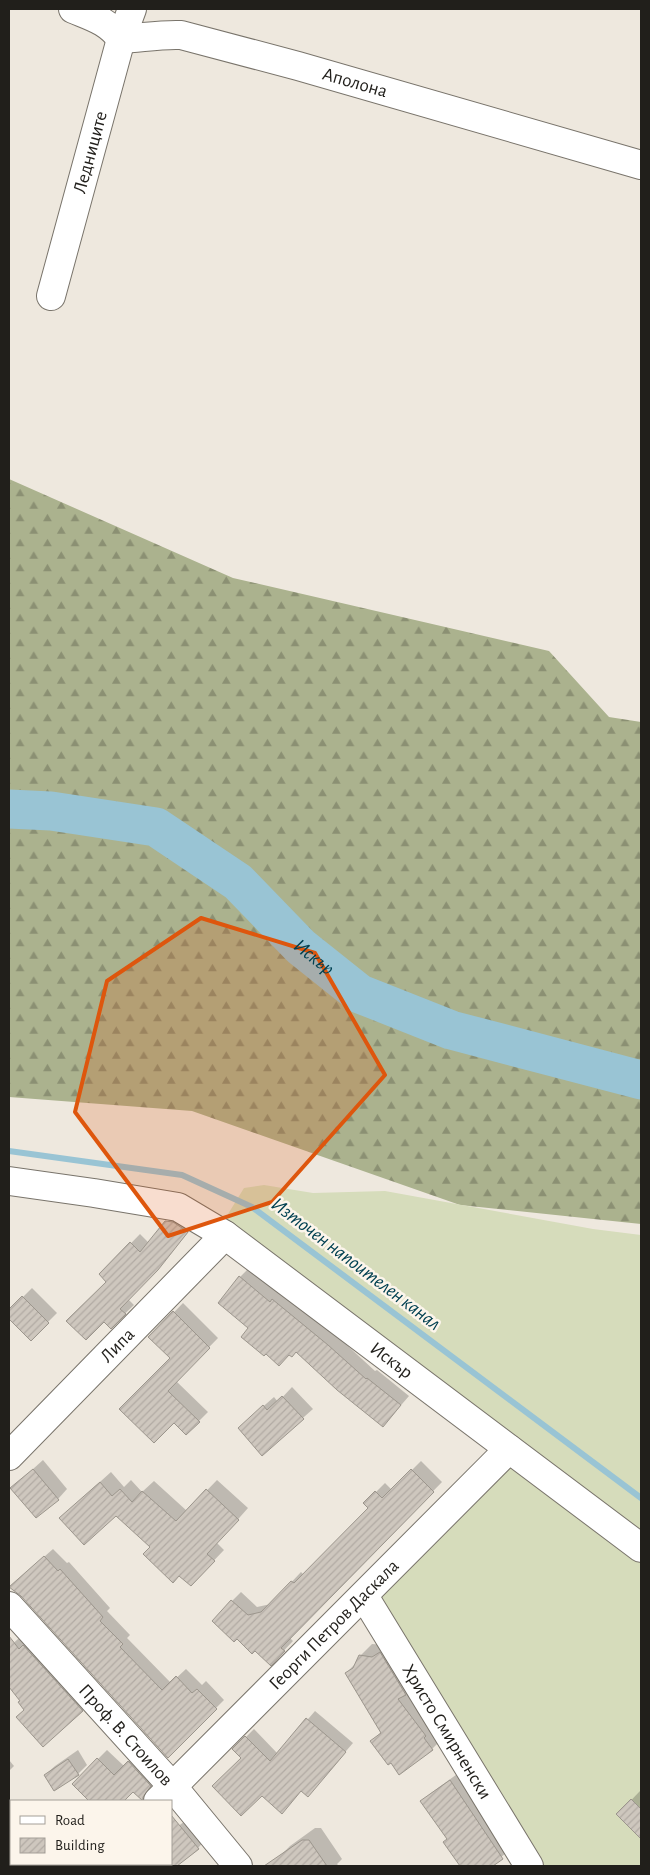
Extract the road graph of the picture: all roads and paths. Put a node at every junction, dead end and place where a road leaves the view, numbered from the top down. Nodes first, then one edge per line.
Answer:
1 (73, 9) edge
2 (132, 9) edge
3 (121, 39) junction
4 (641, 165) edge
5 (51, 296) dead end
6 (9, 1182) edge
7 (225, 1234) junction
8 (509, 1449) junction
9 (9, 1456) edge
10 (641, 1548) edge
11 (364, 1596) junction
12 (9, 1606) edge
13 (166, 1794) edge
14 (238, 1866) edge
15 (529, 1866) edge

1 - 3 street
2 - 3 street, Ледниците
3 - 4 street, Аполона
3 - 5 street, Ледниците
6 - 7 street, Искър
7 - 8 street, Искър
7 - 9 street, Липа
8 - 10 street, Искър
8 - 11 street, Георги Петров Даскала
11 - 13 street, Георги Петров Даскала
11 - 15 street, Христо Смирненски
12 - 13 street, Проф. В. Стоилов
13 - 14 street, Проф. В. Стоилов

